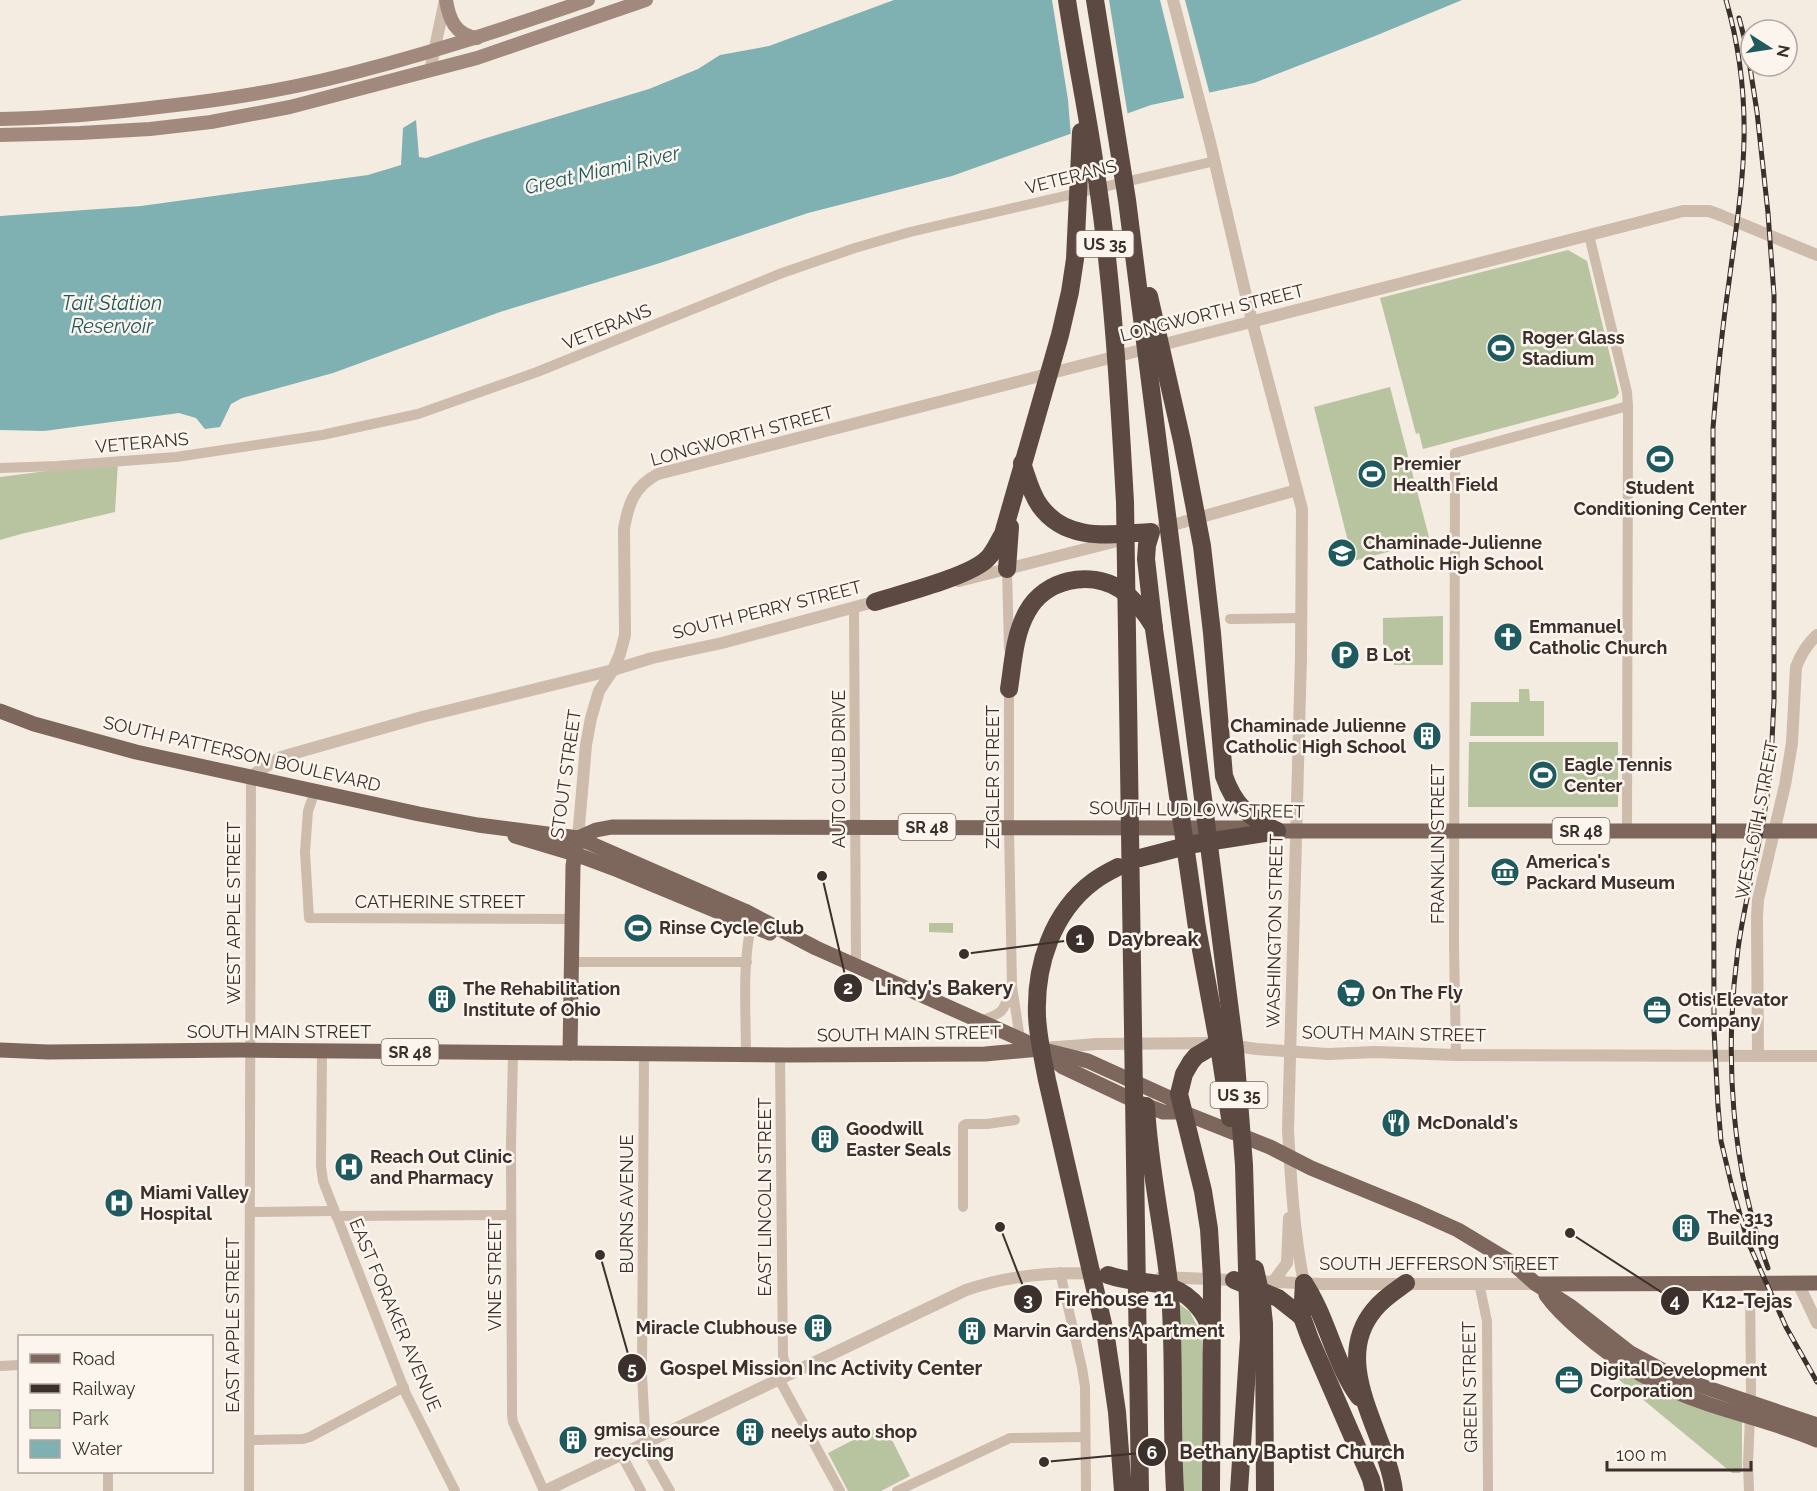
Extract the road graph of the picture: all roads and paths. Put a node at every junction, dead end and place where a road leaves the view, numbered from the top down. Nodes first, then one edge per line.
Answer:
1 (445, 0) edge
2 (588, 0) edge
3 (646, 0) edge
4 (1067, 0) edge
5 (1095, 0) edge
6 (1173, 0) edge
7 (477, 38) junction
8 (434, 51) junction
9 (430, 71) junction
10 (1082, 94) junction
11 (0, 119) edge
12 (0, 135) edge
13 (1215, 161) junction
14 (1127, 200) junction
15 (1588, 235) junction
16 (1817, 255) edge
17 (1252, 321) junction
18 (1628, 406) junction
19 (1022, 463) junction
20 (0, 468) edge
21 (1015, 490) junction
22 (1297, 490) junction
23 (628, 508) joint
24 (1151, 532) junction
25 (1008, 569) junction
26 (875, 602) junction
27 (854, 607) junction
28 (1300, 618) junction
29 (1230, 619) dead end
30 (1154, 629) junction
31 (1817, 635) edge
32 (613, 670) junction
33 (1010, 689) junction
34 (0, 711) edge
35 (251, 776) junction
36 (315, 791) junction
37 (478, 825) junction
38 (856, 828) junction
39 (1009, 828) junction
40 (1628, 830) junction
41 (1775, 830) junction
42 (1277, 831) junction
43 (1296, 831) junction
44 (1455, 831) junction
45 (1817, 831) edge
46 (578, 838) junction
47 (575, 855) junction
48 (1140, 858) dead end
49 (1118, 867) dead end
50 (571, 919) junction
51 (751, 926) junction
52 (816, 948) junction
53 (571, 962) junction
54 (747, 962) junction
55 (856, 966) junction
56 (1011, 986) junction
57 (980, 1021) junction
58 (1020, 1039) junction
59 (1218, 1043) junction
60 (1040, 1049) junction
61 (0, 1050) edge
62 (250, 1050) junction
63 (322, 1051) junction
64 (1290, 1052) junction
65 (513, 1053) junction
66 (570, 1053) junction
67 (644, 1054) junction
68 (746, 1054) junction
69 (780, 1054) junction
70 (1456, 1055) junction
71 (1758, 1056) junction
72 (1817, 1056) edge
73 (1182, 1112) junction
74 (1015, 1120) dead end
75 (1141, 1129) junction
76 (1290, 1157) junction
77 (1245, 1187) junction
78 (1293, 1199) junction
79 (963, 1207) dead end
80 (250, 1212) junction
81 (335, 1213) junction
82 (512, 1215) junction
83 (1246, 1232) junction
84 (1060, 1272) junction
85 (1108, 1275) junction
86 (1212, 1280) junction
87 (1234, 1280) junction
88 (1273, 1282) junction
89 (1304, 1283) junction
90 (1406, 1283) junction
91 (1479, 1283) junction
92 (1798, 1283) junction
93 (1817, 1283) edge
94 (1536, 1284) junction
95 (1590, 1284) junction
96 (1750, 1284) junction
97 (1581, 1314) junction
98 (1302, 1317) junction
99 (1817, 1323) edge
100 (1212, 1336) junction
101 (18, 1365) edge
102 (0, 1366) edge
103 (784, 1377) junction
104 (404, 1387) junction
105 (1365, 1405) junction
106 (1750, 1410) junction
107 (1817, 1425) edge
108 (1085, 1437) junction
109 (250, 1440) junction
110 (1817, 1440) edge
111 (644, 1444) junction
112 (621, 1454) junction
113 (108, 1473) edge
114 (108, 1491) edge
115 (249, 1491) edge
116 (455, 1491) edge
117 (544, 1491) edge
118 (641, 1491) edge
119 (670, 1491) edge
120 (840, 1491) edge
121 (897, 1491) edge
122 (1086, 1491) edge
123 (1123, 1491) edge
124 (1140, 1491) edge
125 (1175, 1491) edge
126 (1211, 1491) edge
127 (1239, 1491) edge
128 (1265, 1491) edge
129 (1374, 1491) edge
130 (1394, 1491) edge
131 (1488, 1491) edge
132 (1749, 1491) edge

1 - 7 main road
1 - 8 street
2 - 7 main road
3 - 9 main road
4 - 10 highway, US 35
5 - 14 highway, US 35
6 - 13 street, WASHINGTON STREET
7 - 8 main road
8 - 9 street
8 - 11 main road
9 - 12 main road
10 - 19 highway
10 - 75 highway, US 35
13 - 17 street, WASHINGTON STREET
13 - 20 street, VETERANS
14 - 42 highway
14 - 77 highway, US 35
15 - 16 street, LONGWORTH STREET
15 - 17 street, LONGWORTH STREET
15 - 18 street
17 - 22 street, WASHINGTON STREET
17 - 23 street, LONGWORTH STREET
18 - 40 street
18 - 44 street, FRANKLIN STREET
19 - 21 highway
19 - 24 highway
21 - 25 highway
21 - 26 highway
22 - 24 street, SOUTH PERRY STREET
22 - 28 street, WASHINGTON STREET
23 - 32 street, STOUT STREET
24 - 25 street, SOUTH PERRY STREET
24 - 30 highway
25 - 26 street, SOUTH PERRY STREET
25 - 33 street, ZEIGLER STREET
26 - 27 street, SOUTH PERRY STREET
27 - 32 street, SOUTH PERRY STREET
27 - 38 street, AUTO CLUB DRIVE
28 - 29 street
28 - 43 street, WASHINGTON STREET
30 - 33 highway
30 - 77 highway
31 - 41 street, WEST 6TH STREET
32 - 35 street, SOUTH PERRY STREET
32 - 46 street, STOUT STREET
33 - 39 street, ZEIGLER STREET
34 - 35 main road, SOUTH PATTERSON BOULEVARD
35 - 36 main road, SOUTH PATTERSON BOULEVARD
35 - 62 street, WEST APPLE STREET
36 - 37 main road, SOUTH PATTERSON BOULEVARD
36 - 50 street, CATHERINE STREET
37 - 46 main road, SOUTH PATTERSON BOULEVARD
37 - 47 main road, SOUTH PATTERSON BOULEVARD
38 - 39 main road, SOUTH LUDLOW STREET / SR 48
38 - 46 main road, SOUTH LUDLOW STREET / SR 48
38 - 55 street, AUTO CLUB DRIVE
39 - 42 main road, SOUTH LUDLOW STREET / SR 48
39 - 56 street, ZEIGLER STREET
40 - 41 main road, SOUTH LUDLOW STREET / SR 48
40 - 44 main road, SOUTH LUDLOW STREET / SR 48
41 - 45 main road, SOUTH LUDLOW STREET / SR 48
41 - 71 street, WEST 6TH STREET
42 - 43 main road, SOUTH LUDLOW STREET / SR 48
42 - 48 highway
43 - 44 main road, SOUTH LUDLOW STREET / SR 48
43 - 64 street, WASHINGTON STREET
44 - 70 street, FRANKLIN STREET
46 - 47 main road, STOUT STREET
46 - 52 main road, SOUTH PATTERSON BOULEVARD
47 - 50 main road, STOUT STREET
47 - 51 main road, SOUTH PATTERSON BOULEVARD
49 - 123 highway
50 - 53 main road, STOUT STREET
51 - 52 main road, SOUTH PATTERSON BOULEVARD
51 - 54 street
52 - 55 main road, SOUTH PATTERSON BOULEVARD
53 - 54 street
53 - 66 main road, STOUT STREET
54 - 68 street
55 - 57 main road, SOUTH PATTERSON BOULEVARD
56 - 57 street, ZEIGLER STREET
56 - 58 street, ZEIGLER STREET
57 - 58 main road, SOUTH PATTERSON BOULEVARD
58 - 60 main road, SOUTH PATTERSON BOULEVARD
59 - 60 street, SOUTH MAIN STREET
59 - 64 street, SOUTH MAIN STREET
59 - 73 highway
60 - 69 main road, SOUTH MAIN STREET / SR 48
60 - 73 main road, SOUTH PATTERSON BOULEVARD
61 - 62 main road, SOUTH MAIN STREET / SR 48
62 - 63 main road, SOUTH MAIN STREET / SR 48
62 - 80 street, EAST APPLE STREET
63 - 65 main road, SOUTH MAIN STREET / SR 48
63 - 81 street, EAST FORAKER AVENUE
64 - 70 street, SOUTH MAIN STREET
64 - 76 street, WASHINGTON STREET
65 - 66 main road, SOUTH MAIN STREET / SR 48
65 - 82 street, VINE STREET
66 - 67 main road, SOUTH MAIN STREET / SR 48
67 - 68 main road, SOUTH MAIN STREET / SR 48
67 - 111 street, BURNS AVENUE
68 - 69 main road, SOUTH MAIN STREET / SR 48
69 - 103 street, EAST LINCOLN STREET
70 - 71 street, SOUTH MAIN STREET
71 - 72 street, SOUTH MAIN STREET
73 - 76 main road, SOUTH PATTERSON BOULEVARD
73 - 86 highway
74 - 79 street
75 - 124 highway
75 - 125 highway
76 - 78 street, WASHINGTON STREET
76 - 94 main road, SOUTH PATTERSON BOULEVARD
77 - 83 highway, US 35
78 - 88 street
78 - 89 street
80 - 81 street
80 - 109 street, EAST APPLE STREET
81 - 82 street
81 - 104 street, EAST FORAKER AVENUE
82 - 117 street, VINE STREET
83 - 127 highway, US 35
83 - 128 highway
84 - 85 street, SOUTH JEFFERSON STREET
84 - 103 street, SOUTH JEFFERSON STREET
84 - 108 street
85 - 86 street, SOUTH JEFFERSON STREET
85 - 100 highway
86 - 87 street, SOUTH JEFFERSON STREET
86 - 100 highway
87 - 88 street, SOUTH JEFFERSON STREET
87 - 98 highway
88 - 89 street, SOUTH JEFFERSON STREET
89 - 90 street, SOUTH JEFFERSON STREET
89 - 98 highway
89 - 105 highway
90 - 91 street, SOUTH JEFFERSON STREET
90 - 105 highway
91 - 94 street, SOUTH JEFFERSON STREET
91 - 131 street, GREEN STREET
92 - 93 main road, SOUTH JEFFERSON STREET
92 - 96 main road, SOUTH JEFFERSON STREET
92 - 99 street
94 - 95 main road, SOUTH JEFFERSON STREET
94 - 97 main road, SOUTH PATTERSON BOULEVARD
94 - 106 main road, SOUTH PATTERSON BOULEVARD
95 - 96 main road, SOUTH JEFFERSON STREET
95 - 97 main road
96 - 106 street
97 - 106 main road, SOUTH PATTERSON BOULEVARD
98 - 129 highway
100 - 126 highway
101 - 102 street
103 - 111 street, SOUTH JEFFERSON STREET
103 - 120 street, EAST LINCOLN STREET
104 - 109 street
104 - 116 street, EAST FORAKER AVENUE
105 - 130 highway
106 - 107 main road, SOUTH PATTERSON BOULEVARD
106 - 110 main road, SOUTH PATTERSON BOULEVARD
106 - 132 street
108 - 121 street
108 - 122 street
109 - 115 street, EAST APPLE STREET
111 - 112 street, SOUTH JEFFERSON STREET
111 - 119 street, BURNS AVENUE
112 - 117 street, SOUTH JEFFERSON STREET
112 - 118 street
113 - 114 street

